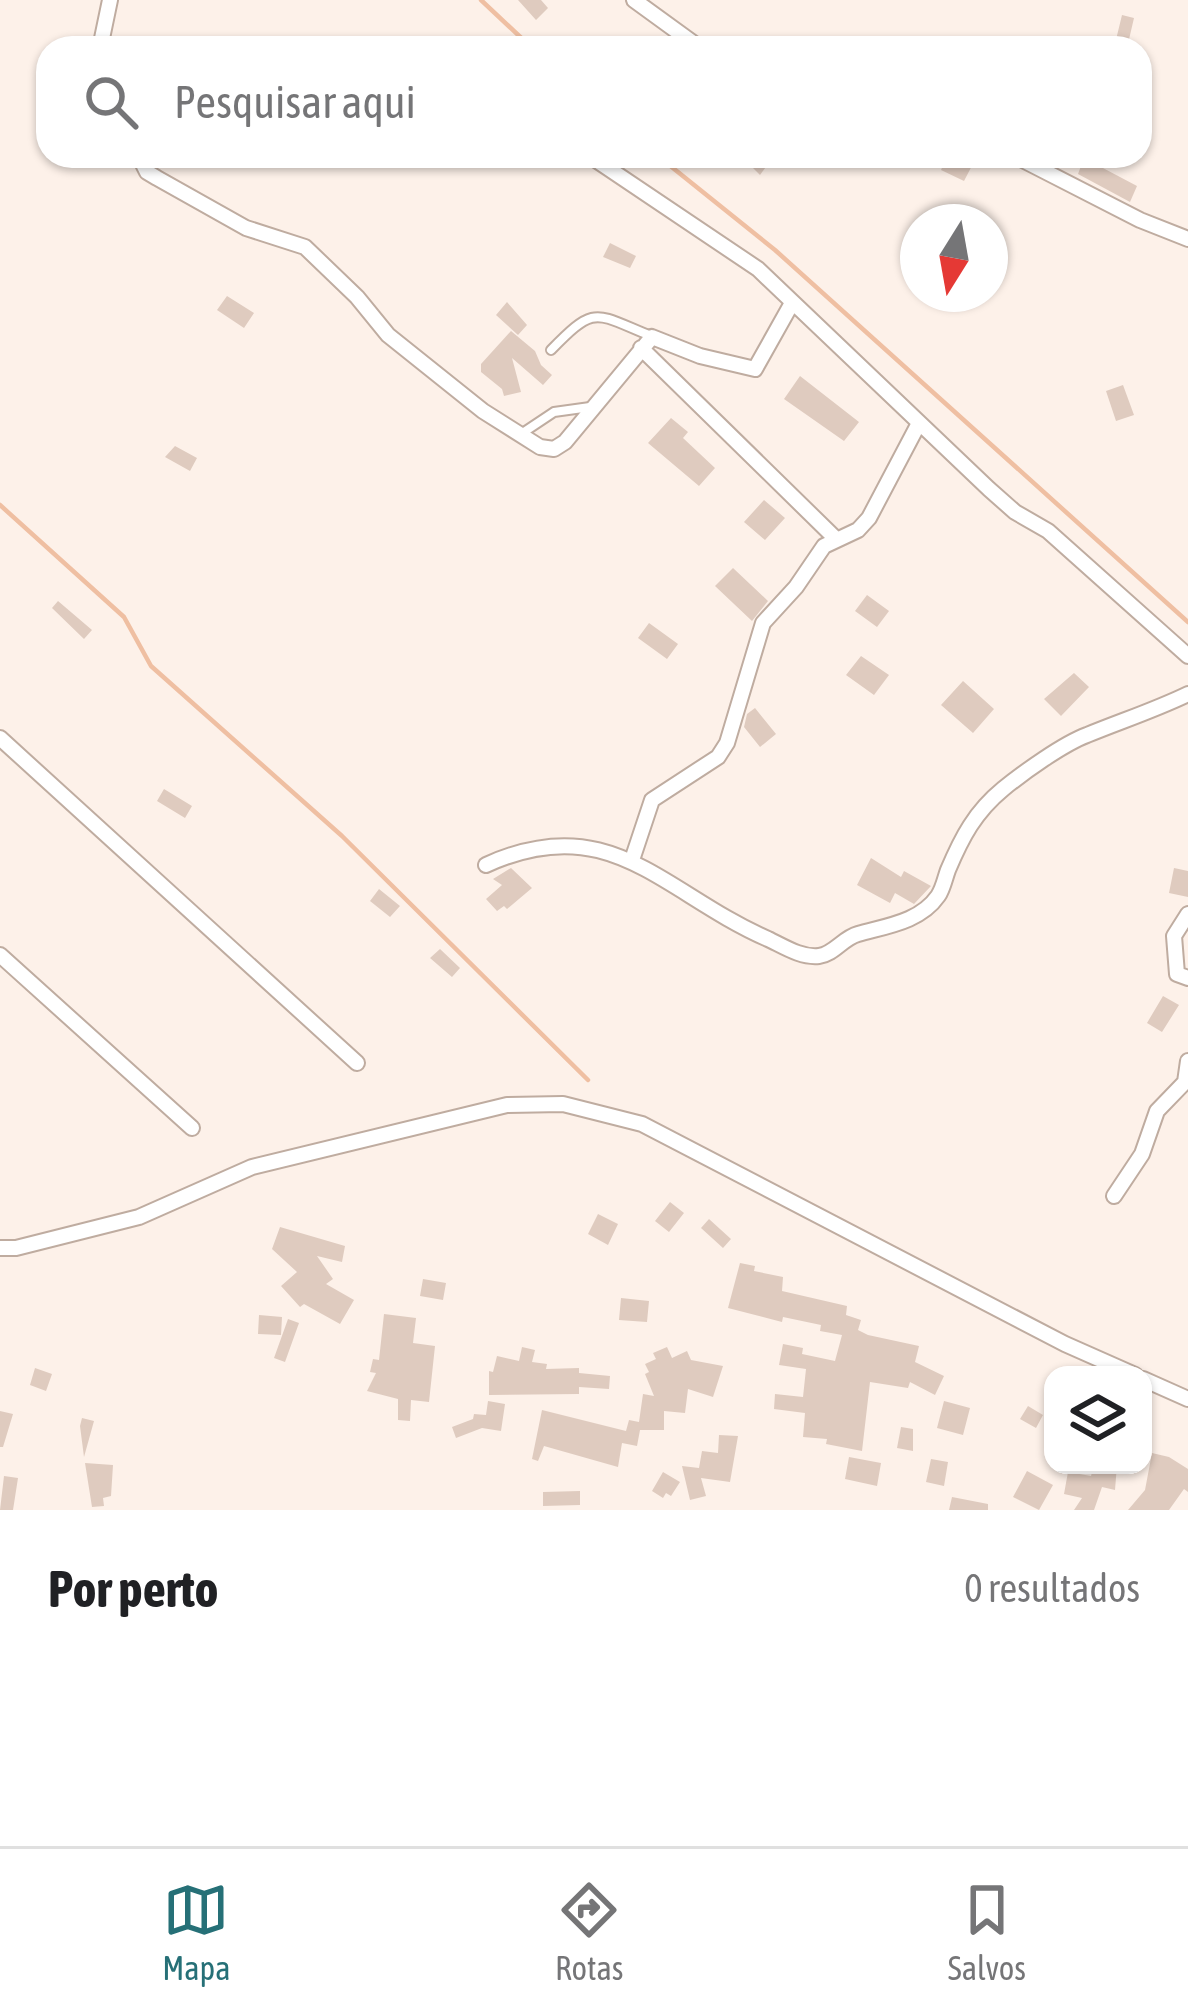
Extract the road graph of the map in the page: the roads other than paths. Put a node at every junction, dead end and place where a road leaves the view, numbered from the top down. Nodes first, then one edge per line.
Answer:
1 (110, 0) edge
2 (634, 0) edge
3 (102, 36) edge
4 (684, 36) edge
5 (145, 168) edge
6 (608, 168) edge
7 (1038, 168) edge
8 (1188, 238) edge
9 (792, 303) junction
10 (646, 342) junction
11 (551, 350) dead end
12 (592, 407) junction
13 (918, 424) junction
14 (521, 434) junction
15 (835, 538) junction
16 (1188, 656) edge
17 (1188, 694) edge
18 (0, 738) edge
19 (632, 860) junction
20 (486, 865) dead end
21 (1188, 914) edge
22 (0, 955) edge
23 (1188, 978) edge
24 (1188, 1061) edge
25 (357, 1064) dead end
26 (1187, 1082) edge
27 (192, 1128) dead end
28 (1114, 1196) dead end
29 (0, 1248) edge
30 (1115, 1366) edge
31 (1152, 1383) edge
32 (1188, 1399) edge

1 - 3 street
2 - 4 street
5 - 14 street
6 - 9 street
7 - 8 street
9 - 10 street
9 - 13 street
10 - 11 lane
10 - 12 street
10 - 15 street
12 - 14 lane
12 - 14 street
13 - 15 street
13 - 16 street
15 - 19 street
17 - 19 street
18 - 25 street
19 - 20 street
21 - 23 street
22 - 27 street
24 - 26 street
26 - 28 street
29 - 30 street
31 - 32 street

